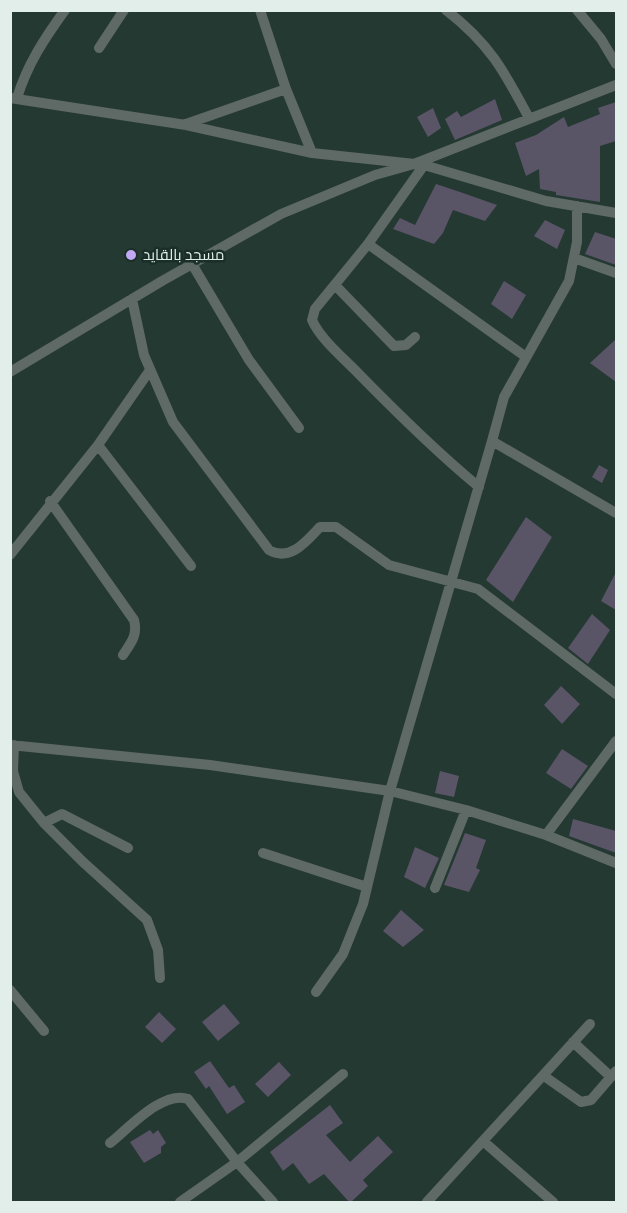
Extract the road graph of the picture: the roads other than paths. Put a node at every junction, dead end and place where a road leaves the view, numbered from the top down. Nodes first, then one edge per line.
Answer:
1 (65, 10) edge
2 (124, 10) edge
3 (260, 10) edge
4 (446, 10) edge
5 (577, 10) edge
6 (99, 48) dead end
7 (616, 64) edge
8 (616, 85) edge
9 (286, 89) junction
10 (14, 98) edge
11 (529, 118) junction
12 (186, 125) junction
13 (312, 153) junction
14 (419, 165) junction
15 (577, 206) junction
16 (616, 213) edge
17 (368, 244) junction
18 (574, 258) junction
19 (192, 264) junction
20 (616, 273) edge
21 (335, 285) junction
22 (132, 299) junction
23 (415, 337) dead end
24 (526, 357) junction
25 (150, 370) junction
26 (10, 372) edge
27 (299, 428) dead end
28 (492, 441) junction
29 (98, 445) junction
30 (479, 487) junction
31 (51, 501) junction
32 (616, 513) edge
33 (10, 555) edge
34 (191, 566) dead end
35 (450, 582) junction
36 (123, 655) dead end
37 (616, 694) edge
38 (616, 741) edge
39 (12, 745) edge
40 (390, 791) junction
41 (466, 810) junction
42 (44, 823) junction
43 (546, 835) junction
44 (128, 848) dead end
45 (263, 853) dead end
46 (616, 863) edge
47 (367, 887) junction
48 (435, 888) dead end
49 (160, 978) dead end
50 (10, 990) edge
51 (316, 992) dead end
52 (590, 1024) dead end
53 (44, 1030) dead end
54 (573, 1042) junction
55 (343, 1074) dead end
56 (614, 1074) edge
57 (544, 1076) junction
58 (483, 1141) junction
59 (110, 1143) dead end
60 (237, 1162) junction
61 (180, 1203) edge
62 (273, 1203) edge
63 (428, 1203) edge
64 (554, 1203) edge

1 - 10 street
2 - 6 street
3 - 9 street
4 - 11 street
5 - 7 street
8 - 11 street
9 - 12 street
9 - 13 street
10 - 12 street
11 - 14 street
12 - 13 street
13 - 14 street
14 - 15 street
14 - 17 street
14 - 19 street
15 - 16 street
15 - 18 street
17 - 21 street
17 - 24 street
18 - 20 street
18 - 24 street
19 - 22 street
19 - 27 street
21 - 23 street
21 - 30 street
22 - 25 street
22 - 26 street
24 - 28 street
25 - 29 street
25 - 35 street
28 - 30 street
28 - 32 street
29 - 31 street
29 - 34 street
30 - 35 street
31 - 33 street
31 - 36 street
35 - 37 street
35 - 40 street
38 - 43 street
39 - 40 street
39 - 42 street
40 - 41 street
40 - 47 street
41 - 43 street
41 - 48 street
42 - 44 street
42 - 49 street
43 - 46 street
45 - 47 street
47 - 51 street
50 - 53 street
52 - 54 street
54 - 56 street
54 - 57 street
55 - 60 street
56 - 57 street
57 - 58 street
58 - 63 street
58 - 64 street
59 - 60 street
60 - 61 street
60 - 62 street

